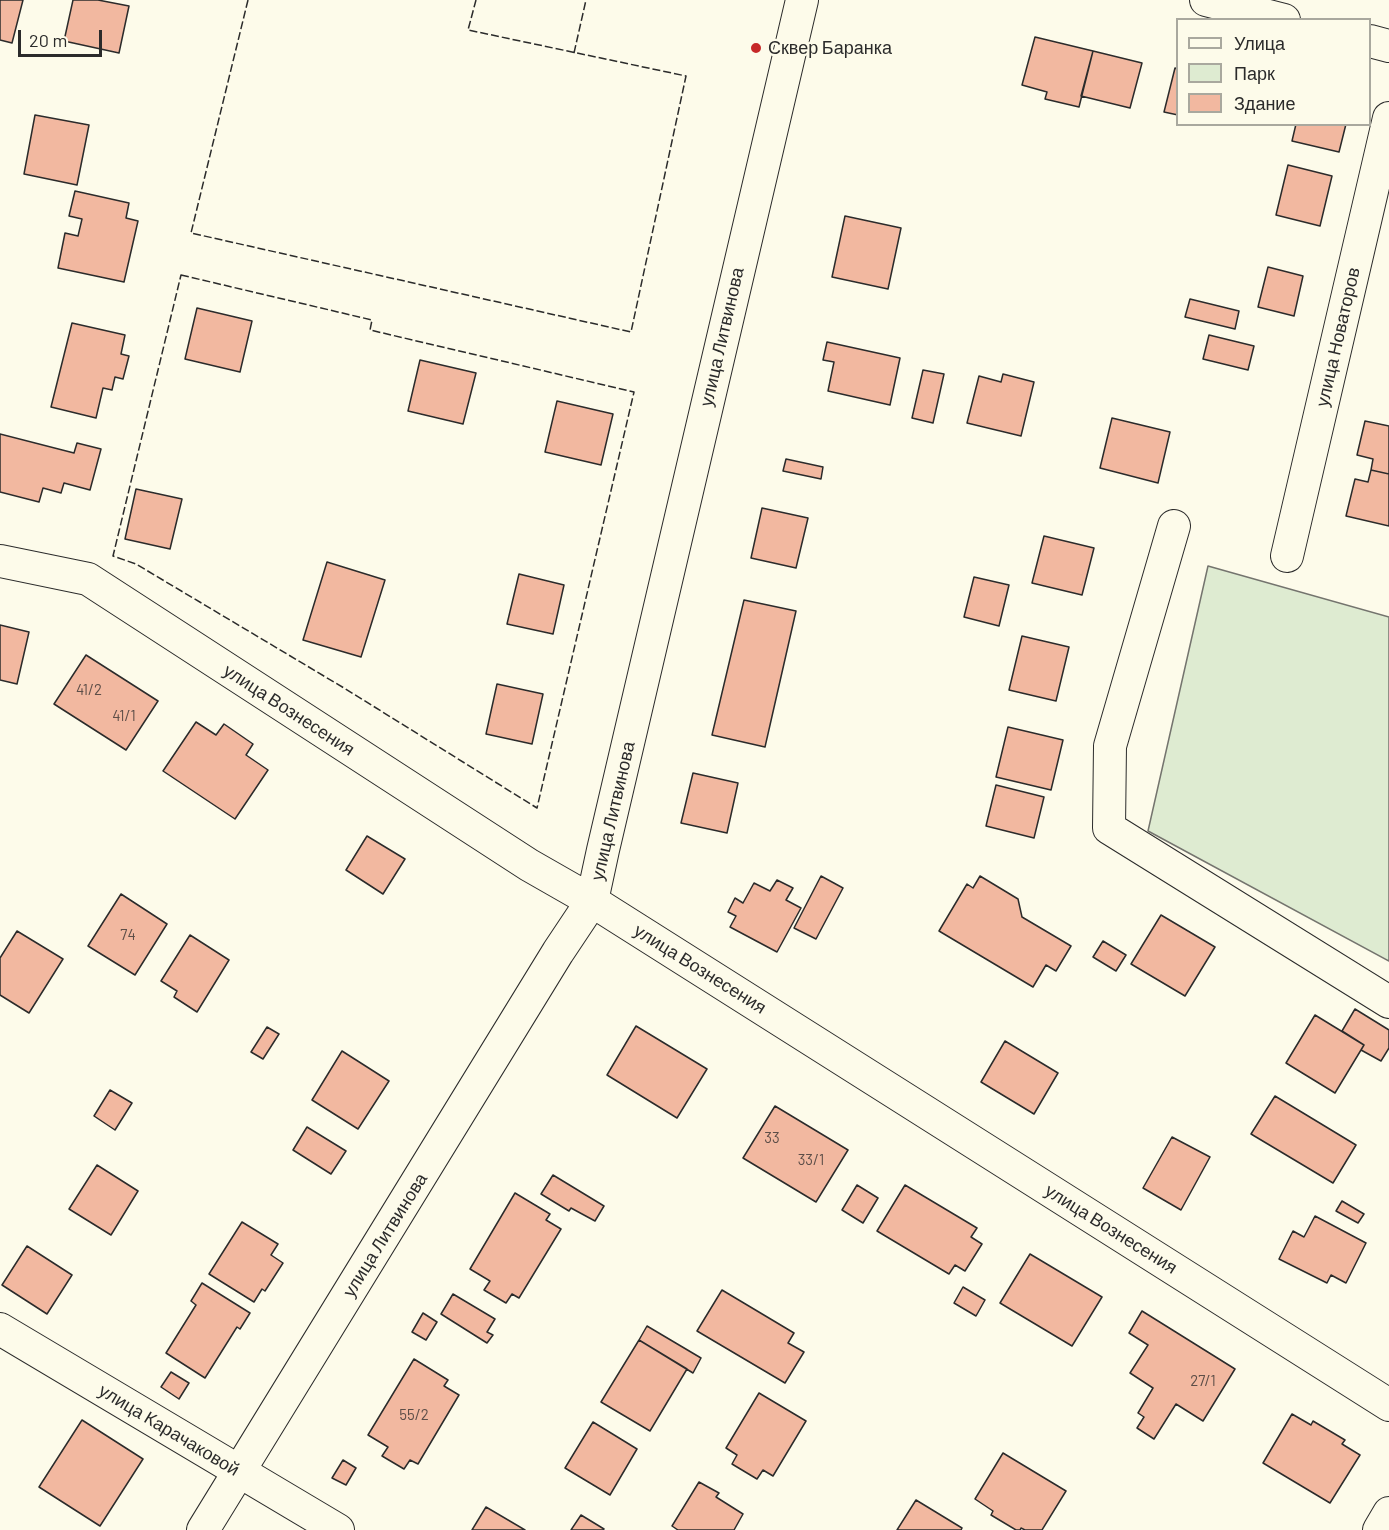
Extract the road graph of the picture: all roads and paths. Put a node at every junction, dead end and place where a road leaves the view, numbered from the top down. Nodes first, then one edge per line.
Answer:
1 (802, 0) edge
2 (1206, 0) edge
3 (1276, 18) edge
4 (1371, 41) edge
5 (1389, 46) edge
6 (1389, 118) edge
7 (1173, 526) dead end
8 (1287, 556) dead end
9 (0, 561) edge
10 (592, 902) junction
11 (1389, 1002) edge
12 (0, 1329) edge
13 (1389, 1405) edge
14 (240, 1472) junction
15 (1389, 1513) edge
16 (203, 1530) edge
17 (338, 1530) edge
18 (1379, 1530) edge

1 - 10 street, улица Литвинова
2 - 3 street
4 - 5 street
6 - 8 street, улица Новаторов
7 - 11 street
9 - 10 street, улица Вознесения
10 - 13 street, улица Вознесения
10 - 14 street, улица Литвинова
12 - 14 street, улица Карачаковой
14 - 16 street, улица Литвинова
14 - 17 street, улица Карачаковой
15 - 18 street

